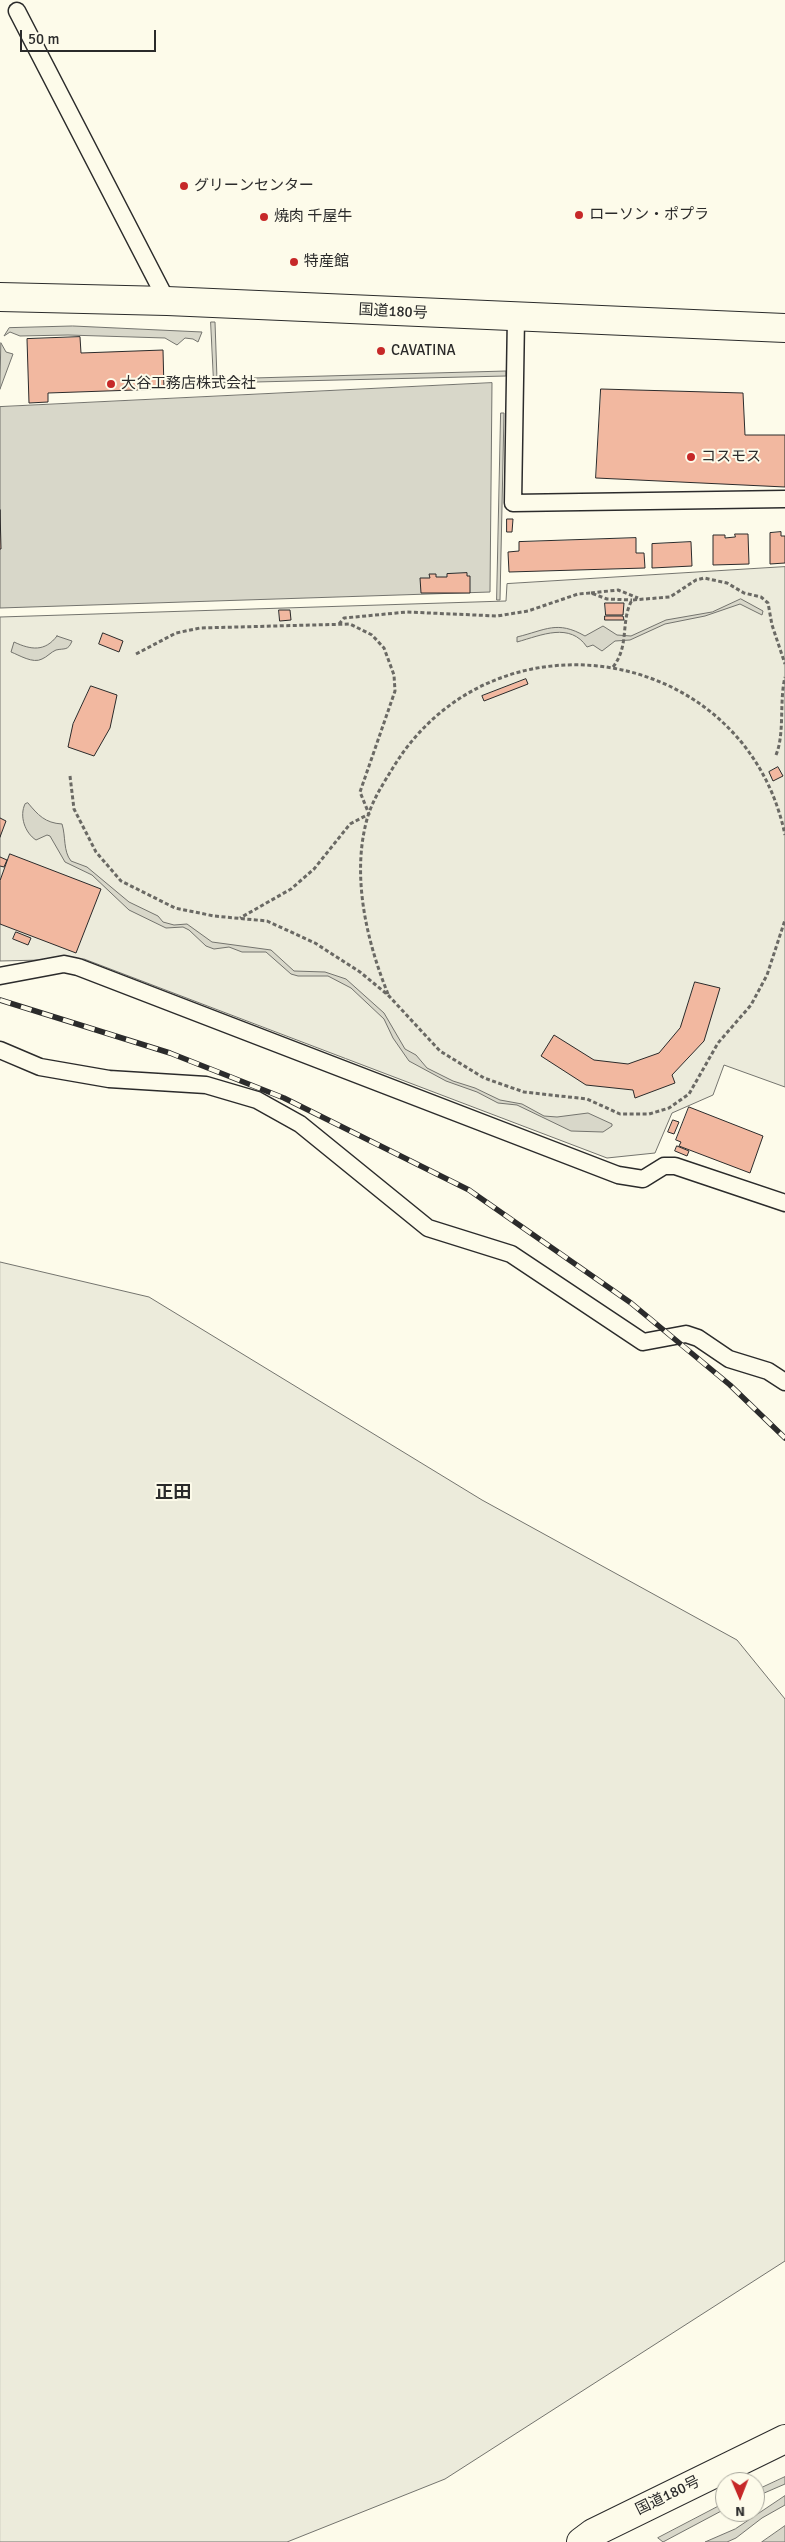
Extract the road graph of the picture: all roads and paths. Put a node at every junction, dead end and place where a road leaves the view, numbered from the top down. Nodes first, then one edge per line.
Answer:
1 (17, 12) dead end
2 (0, 297) edge
3 (166, 301) junction
4 (516, 317) junction
5 (785, 328) edge
6 (785, 499) edge
7 (591, 593) junction
8 (639, 598) junction
9 (632, 600) junction
10 (339, 624) junction
11 (136, 654) dead end
12 (785, 664) edge
13 (613, 667) junction
14 (785, 677) edge
15 (776, 755) dead end
16 (70, 776) dead end
17 (369, 814) junction
18 (785, 835) edge
19 (240, 918) junction
20 (785, 920) edge
21 (0, 976) edge
22 (388, 995) junction
23 (0, 1050) edge
24 (785, 1203) edge
25 (785, 1382) edge
26 (785, 2440) edge
27 (581, 2542) edge

1 - 3 street
2 - 3 highway, 国道180号
3 - 4 highway, 国道180号
4 - 5 highway, 国道180号
4 - 6 street
7 - 8 path
7 - 9 path
7 - 10 path
8 - 9 path
8 - 12 path
9 - 13 path
10 - 11 path
10 - 17 path
13 - 17 path
13 - 18 path
14 - 15 path
16 - 19 path
17 - 19 path
17 - 22 path
19 - 22 path
20 - 22 path
21 - 24 street
23 - 25 street
26 - 27 highway, 国道180号

